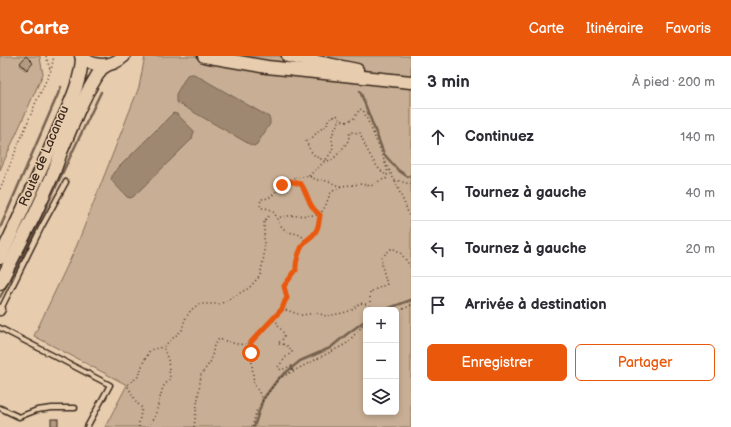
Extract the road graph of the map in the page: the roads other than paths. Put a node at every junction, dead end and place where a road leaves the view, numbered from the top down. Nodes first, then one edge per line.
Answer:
1 (124, 56) edge
2 (204, 56) edge
3 (288, 56) edge
4 (81, 57) edge
5 (107, 65) junction
6 (411, 82) edge
7 (66, 182) dead end
8 (0, 258) edge
9 (0, 283) edge
10 (1, 310) edge
11 (0, 328) edge
12 (0, 408) edge
13 (75, 408) dead end
14 (87, 427) edge

1 - 5 main road
2 - 6 main road
3 - 6 main road
4 - 5 main road
4 - 8 main road, Route de Lacanau
5 - 9 main road, Route de Lacanau
7 - 10 lane
11 - 14 lane
12 - 13 lane

